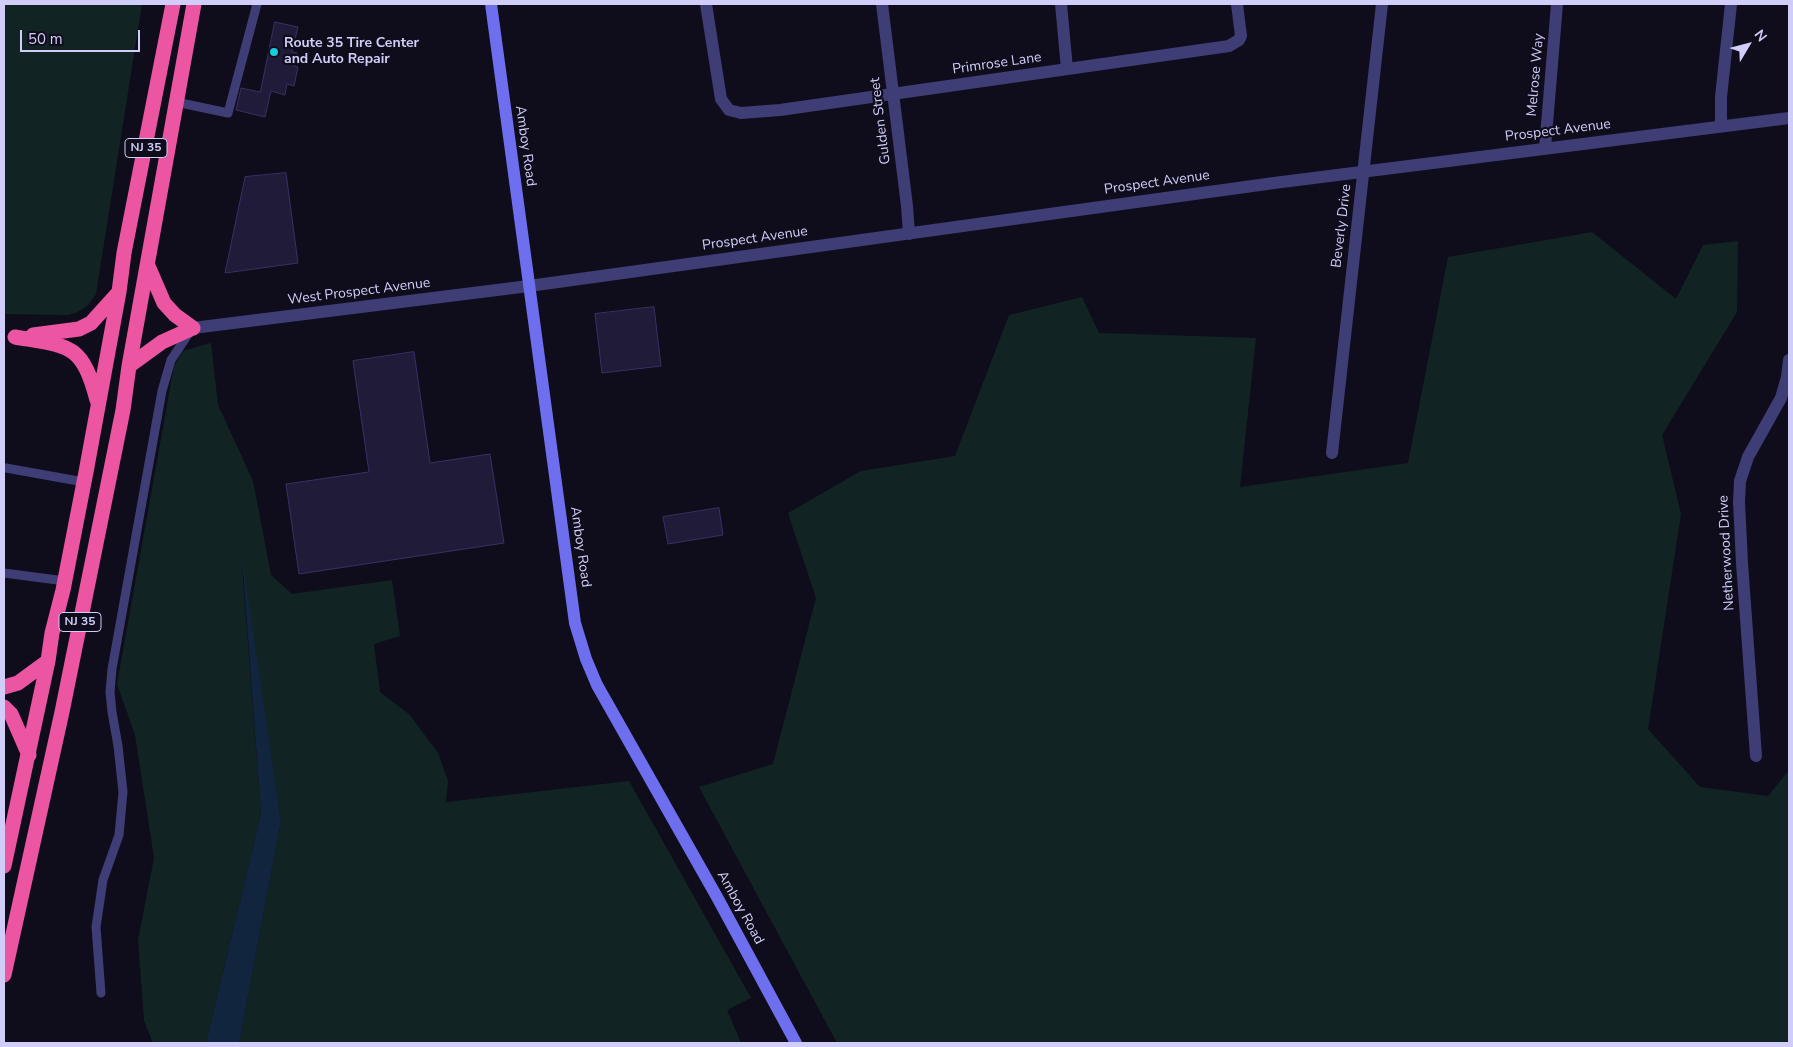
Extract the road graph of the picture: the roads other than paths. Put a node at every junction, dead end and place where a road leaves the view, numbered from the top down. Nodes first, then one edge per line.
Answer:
1 (173, 4) edge
2 (194, 4) edge
3 (257, 4) edge
4 (491, 4) edge
5 (706, 4) edge
6 (882, 4) edge
7 (1061, 4) edge
8 (1237, 4) edge
9 (1382, 4) edge
10 (1557, 4) edge
11 (1731, 4) edge
12 (1067, 69) junction
13 (894, 94) junction
14 (176, 102) junction
15 (1789, 118) edge
16 (1721, 126) junction
17 (1545, 148) junction
18 (1364, 171) junction
19 (909, 234) junction
20 (148, 266) junction
21 (529, 286) junction
22 (119, 292) junction
23 (193, 328) junction
24 (10, 337) edge
25 (1789, 360) edge
26 (129, 366) junction
27 (98, 404) junction
28 (1332, 453) dead end
29 (6, 468) dead end
30 (84, 482) junction
31 (4, 573) edge
32 (64, 581) junction
33 (48, 661) junction
34 (4, 687) edge
35 (4, 707) edge
36 (29, 754) junction
37 (1756, 756) dead end
38 (4, 866) edge
39 (4, 975) edge
40 (101, 993) dead end
41 (796, 1043) edge

1 - 22 highway, NJ 35
2 - 14 highway, NJ 35
3 - 14 lane
4 - 21 main road, Amboy Road
5 - 13 street, Primrose Lane
6 - 13 street, Gulden Street
7 - 12 street
8 - 12 street, Primrose Lane
9 - 18 street, Beverly Drive
10 - 17 street, Melrose Way
11 - 16 street
12 - 13 street, Primrose Lane
13 - 19 street, Gulden Street
14 - 20 highway, NJ 35
15 - 16 street, Prospect Avenue
16 - 17 street, Prospect Avenue
17 - 18 street, Prospect Avenue
18 - 19 street, Prospect Avenue
18 - 28 street, Beverly Drive
19 - 21 street, Prospect Avenue
20 - 23 highway
20 - 26 highway, NJ 35
21 - 23 street, West Prospect Avenue
21 - 41 main road, Amboy Road
22 - 24 highway
22 - 27 highway, NJ 35
23 - 26 highway
23 - 40 lane
24 - 27 highway
25 - 37 street, Netherwood Drive
26 - 39 highway, NJ 35
27 - 30 highway, NJ 35
29 - 30 lane
30 - 32 highway, NJ 35
31 - 32 lane
32 - 33 highway, NJ 35
33 - 34 highway
33 - 36 highway, NJ 35
35 - 36 highway
36 - 38 highway, NJ 35

